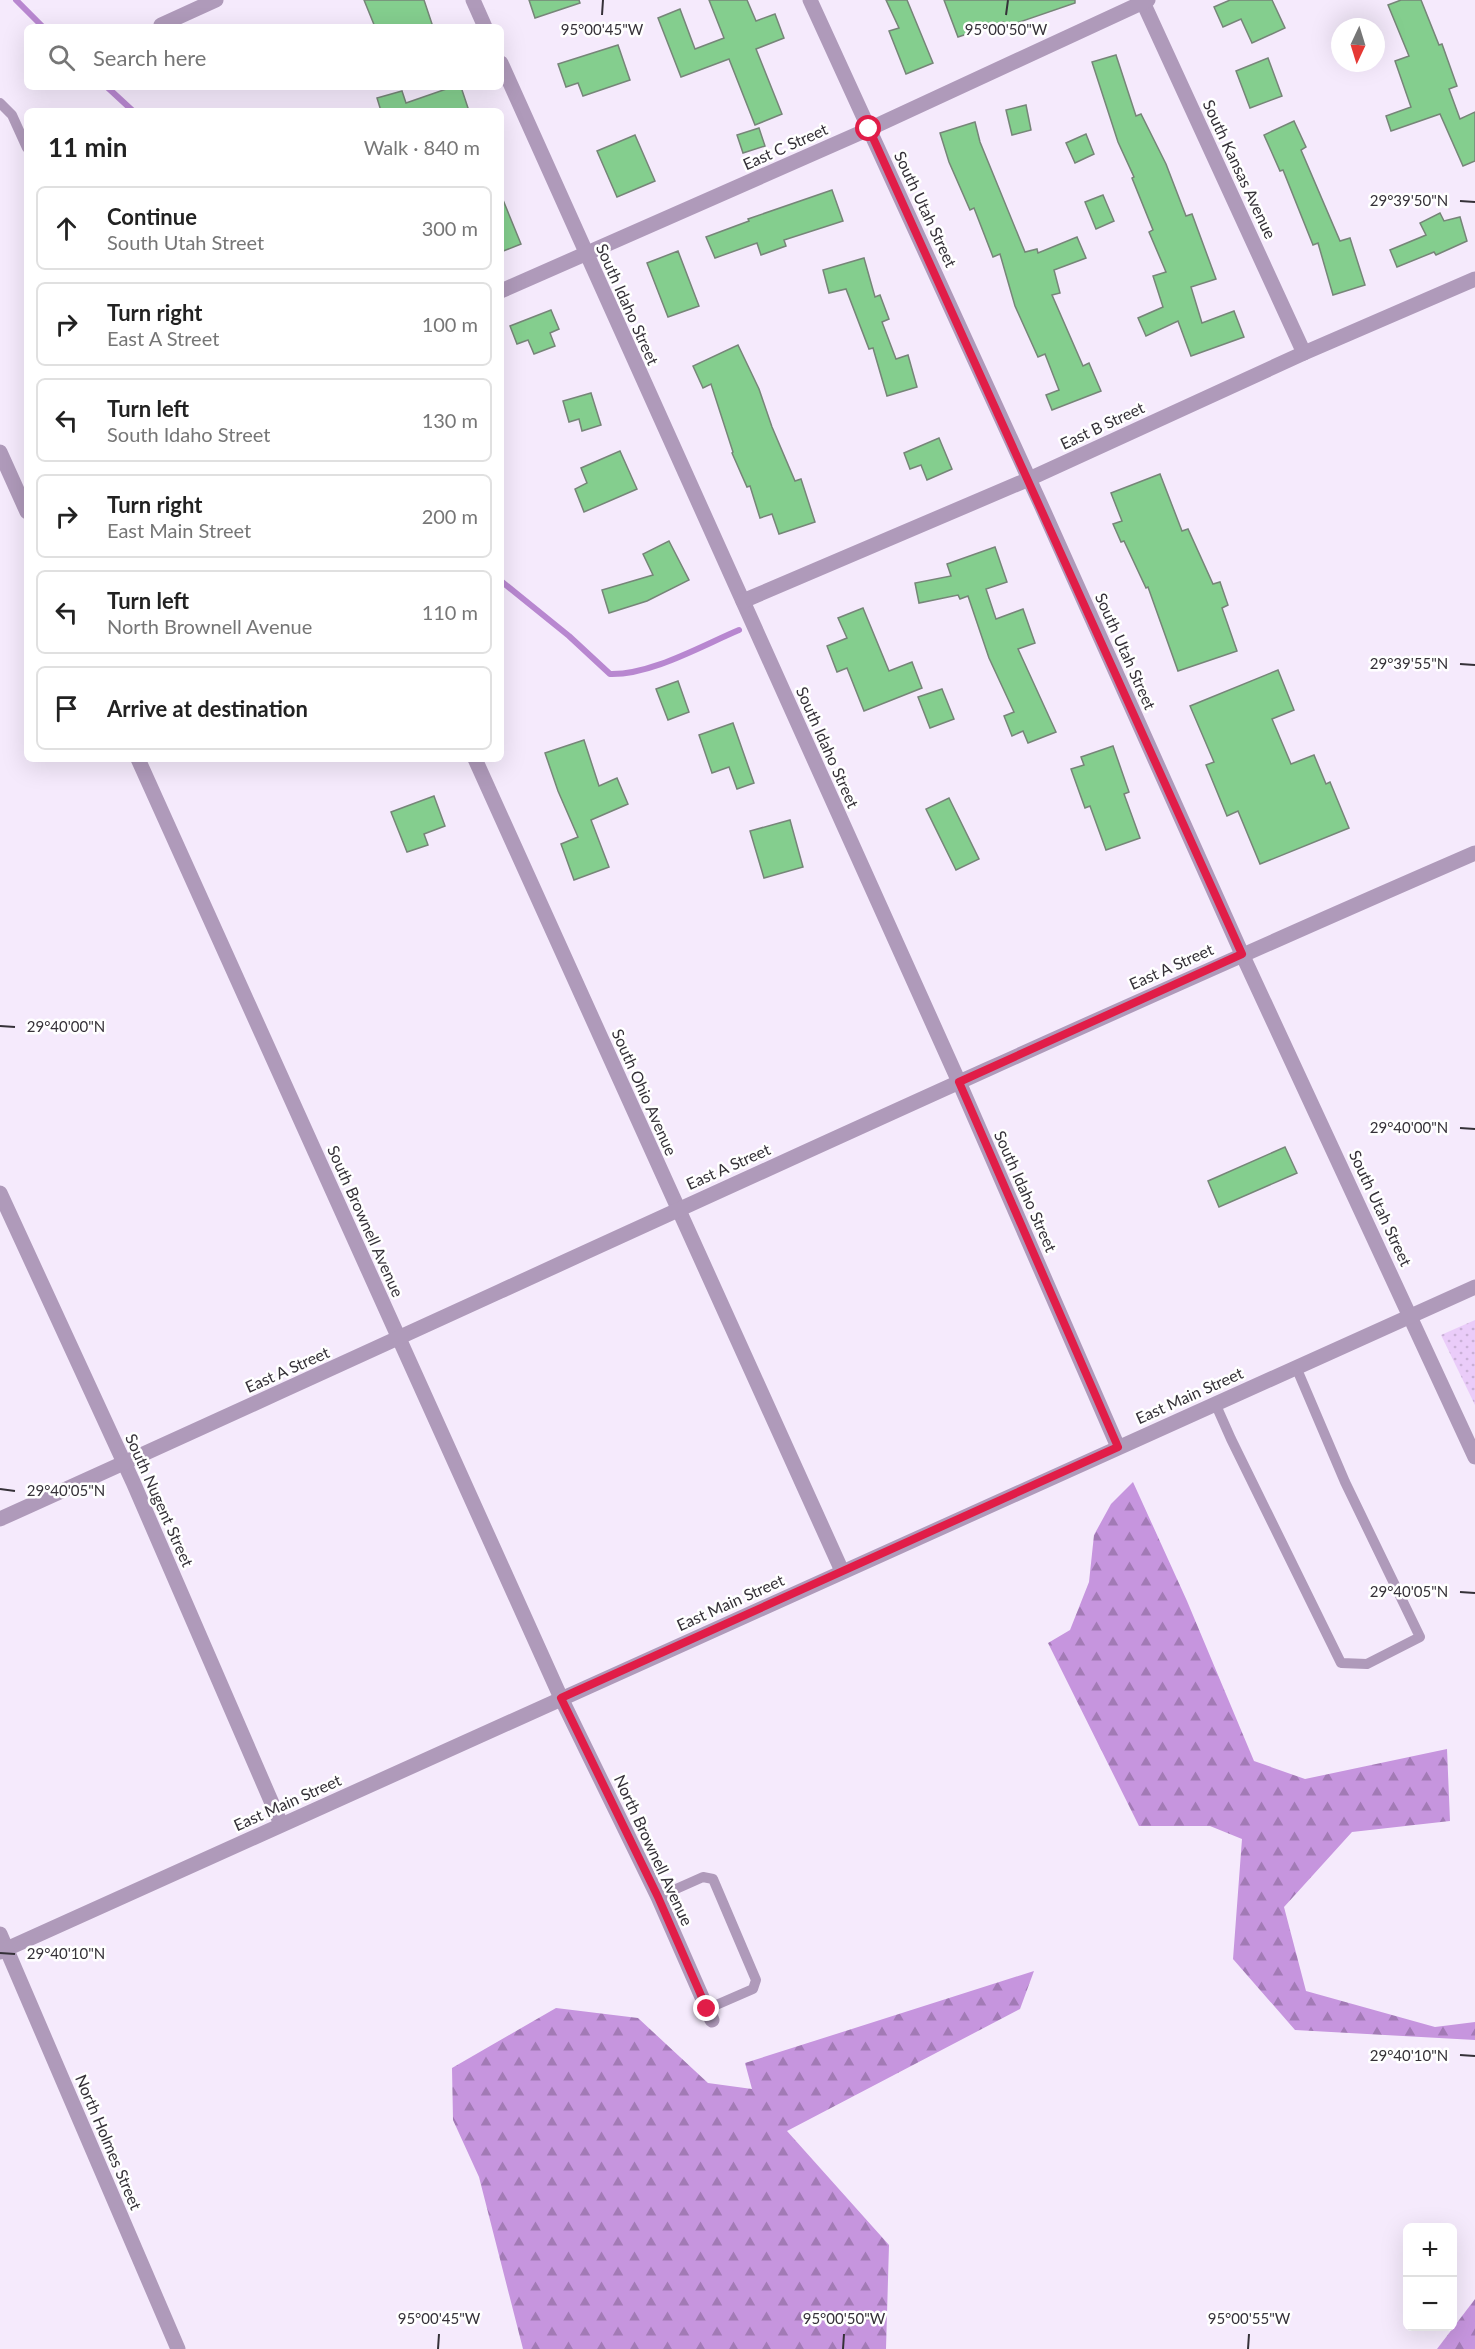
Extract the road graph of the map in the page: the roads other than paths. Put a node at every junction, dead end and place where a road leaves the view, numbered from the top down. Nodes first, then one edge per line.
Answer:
1 (216, 0) edge
2 (473, 0) edge
3 (810, 0) edge
4 (1144, 1) edge
5 (163, 24) edge
6 (484, 24) edge
7 (504, 70) edge
8 (0, 103) edge
9 (869, 129) junction
10 (24, 141) edge
11 (585, 253) junction
12 (1475, 279) edge
13 (504, 290) edge
14 (1305, 353) junction
15 (0, 452) edge
16 (1029, 479) junction
17 (24, 505) edge
18 (742, 601) junction
19 (139, 762) edge
20 (476, 762) edge
21 (1475, 853) edge
22 (1242, 954) junction
23 (959, 1082) junction
24 (0, 1193) edge
25 (678, 1209) junction
26 (1475, 1287) edge
27 (1412, 1316) junction
28 (399, 1338) junction
29 (1296, 1367) junction
30 (1215, 1403) junction
31 (1118, 1447) junction
32 (1475, 1457) edge
33 (124, 1463) junction
34 (0, 1519) edge
35 (842, 1571) junction
36 (561, 1698) junction
37 (281, 1824) junction
38 (658, 1897) junction
39 (0, 1934) edge
40 (3, 1950) edge
41 (710, 2014) joint
42 (178, 2349) edge

1 - 5 street
2 - 6 street
3 - 9 street, South Utah Street
4 - 9 street, East C Street
4 - 14 street, South Kansas Avenue
7 - 11 street, South Idaho Street
8 - 10 lane
9 - 11 street, East C Street
9 - 16 street, South Utah Street
11 - 13 street, East C Street
11 - 18 street, South Idaho Street
12 - 14 street, East B Street
14 - 16 street, East B Street
15 - 17 street
16 - 18 street, East B Street
16 - 22 street, South Utah Street
18 - 23 street, South Idaho Street
19 - 28 street, South Brownell Avenue
20 - 25 street, South Ohio Avenue
21 - 22 street, East A Street
22 - 23 street, East A Street
22 - 27 street, South Utah Street
23 - 25 street, East A Street
23 - 31 street, South Idaho Street
24 - 33 street, South Nugent Street
25 - 28 street, East A Street
25 - 35 street, South Ohio Avenue
26 - 27 street, East Main Street
27 - 29 street, East Main Street
27 - 32 street, South Utah Street
28 - 33 street, East A Street
28 - 36 street, South Brownell Avenue
29 - 30 street, East Main Street
29 - 30 lane
30 - 31 street, East Main Street
31 - 35 street, East Main Street
33 - 34 street, East A Street
33 - 37 street, South Nugent Street
35 - 36 street, East Main Street
36 - 37 street, East Main Street
36 - 38 street, North Brownell Avenue
37 - 40 street, East Main Street
38 - 41 street, North Brownell Avenue
38 - 41 lane
39 - 40 street, North Holmes Street
40 - 42 street, North Holmes Street

